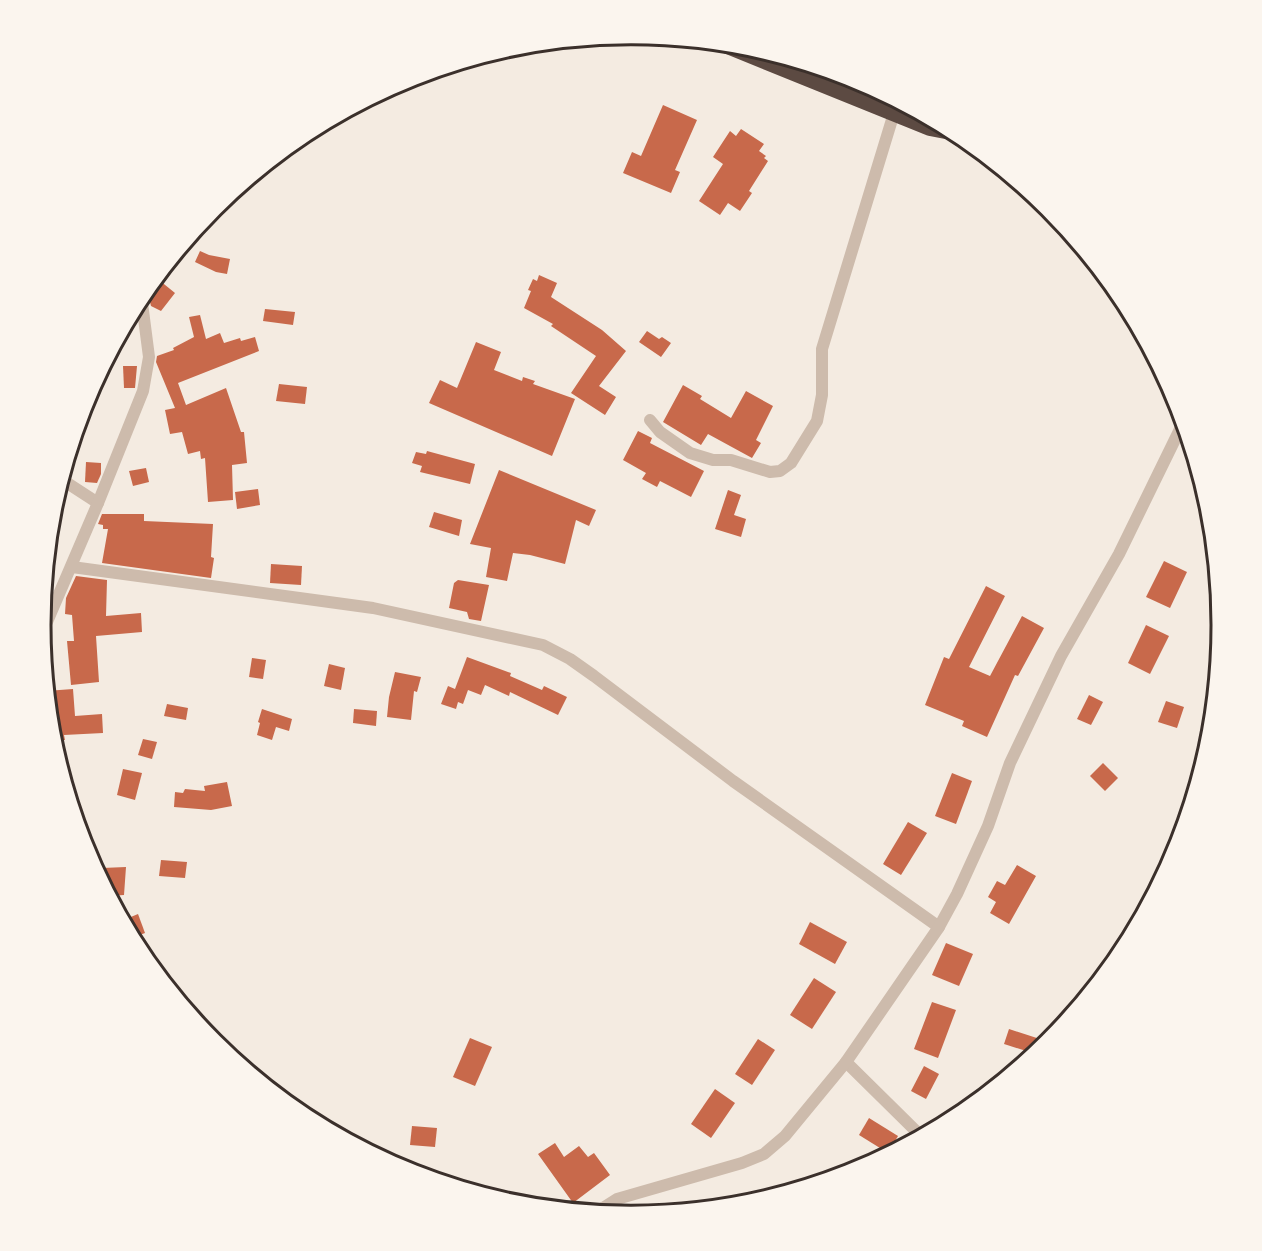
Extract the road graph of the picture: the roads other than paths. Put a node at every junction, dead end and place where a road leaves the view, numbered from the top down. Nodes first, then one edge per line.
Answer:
1 (771, 63) edge
2 (894, 112) junction
3 (922, 124) edge
4 (143, 311) edge
5 (650, 420) dead end
6 (1178, 432) edge
7 (68, 484) edge
8 (98, 503) junction
9 (72, 567) junction
10 (51, 613) edge
11 (939, 927) junction
12 (846, 1062) junction
13 (916, 1131) edge
14 (607, 1205) edge

1 - 2 highway
2 - 3 highway
2 - 5 street
4 - 8 street
6 - 11 street
7 - 8 street
8 - 9 street
9 - 10 street
9 - 11 street
11 - 12 street
12 - 13 street
12 - 14 street

